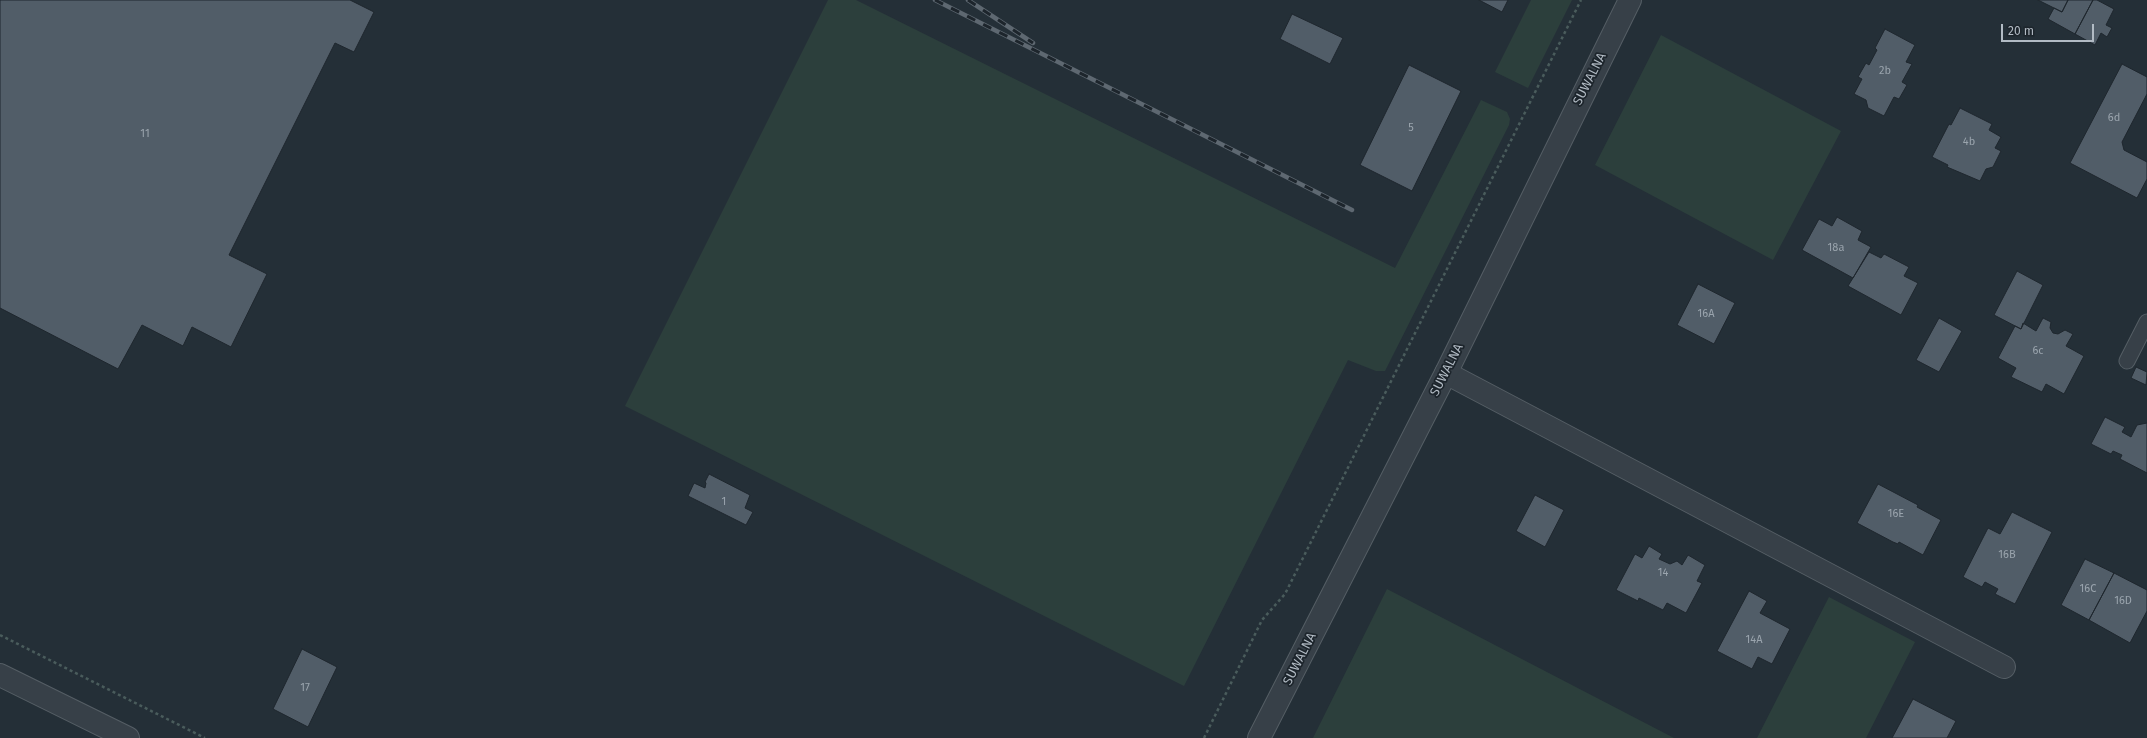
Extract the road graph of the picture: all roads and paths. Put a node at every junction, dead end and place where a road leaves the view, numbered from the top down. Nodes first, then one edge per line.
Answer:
1 (1581, 0) edge
2 (1630, 0) edge
3 (2147, 322) edge
4 (2127, 361) dead end
5 (1446, 373) junction
6 (0, 635) edge
7 (2004, 667) dead end
8 (0, 675) edge
9 (128, 738) edge
10 (205, 738) edge
11 (1204, 738) edge
12 (1260, 738) edge

1 - 11 path
2 - 5 street, SUWALNA
3 - 4 lane
5 - 7 street
5 - 12 street, SUWALNA
6 - 10 path
8 - 9 street

